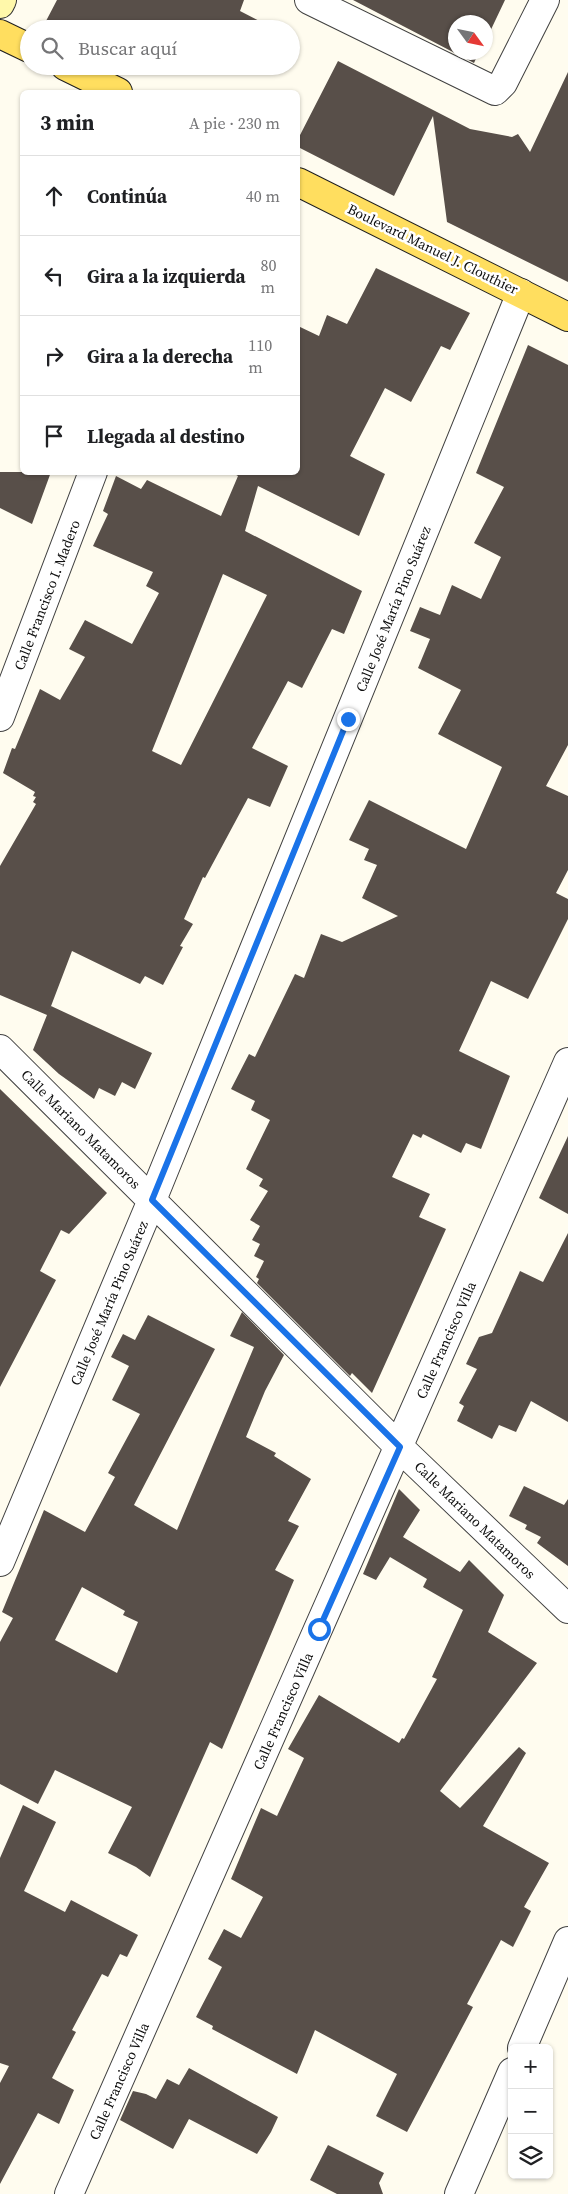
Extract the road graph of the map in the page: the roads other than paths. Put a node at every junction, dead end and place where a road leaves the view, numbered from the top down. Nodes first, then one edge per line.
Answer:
1 (2, 0) edge
2 (309, 0) edge
3 (545, 0) edge
4 (0, 4) edge
5 (0, 34) edge
6 (20, 44) edge
7 (83, 75) edge
8 (114, 90) edge
9 (300, 183) edge
10 (521, 293) junction
11 (568, 316) edge
12 (92, 475) edge
13 (0, 717) edge
14 (0, 1049) edge
15 (568, 1062) edge
16 (152, 1200) junction
17 (400, 1447) junction
18 (0, 1562) edge
19 (568, 1609) edge
20 (568, 1941) edge
21 (524, 2044) edge
22 (508, 2081) edge
23 (69, 2194) edge
24 (459, 2194) edge

1 - 4 street
2 - 3 street
5 - 6 main road
7 - 8 main road
9 - 10 main road, Boulevard Manuel J. Clouthier
10 - 11 main road, Boulevard Manuel J. Clouthier
10 - 16 street, Calle José María Pino Suárez
12 - 13 street, Calle Francisco I. Madero
14 - 16 street, Calle Mariano Matamoros
15 - 17 street, Calle Francisco Villa
16 - 17 street, Calle Mariano Matamoros
16 - 18 street, Calle José María Pino Suárez
17 - 19 street, Calle Mariano Matamoros
17 - 23 street, Calle Francisco Villa
20 - 21 street
22 - 24 street

